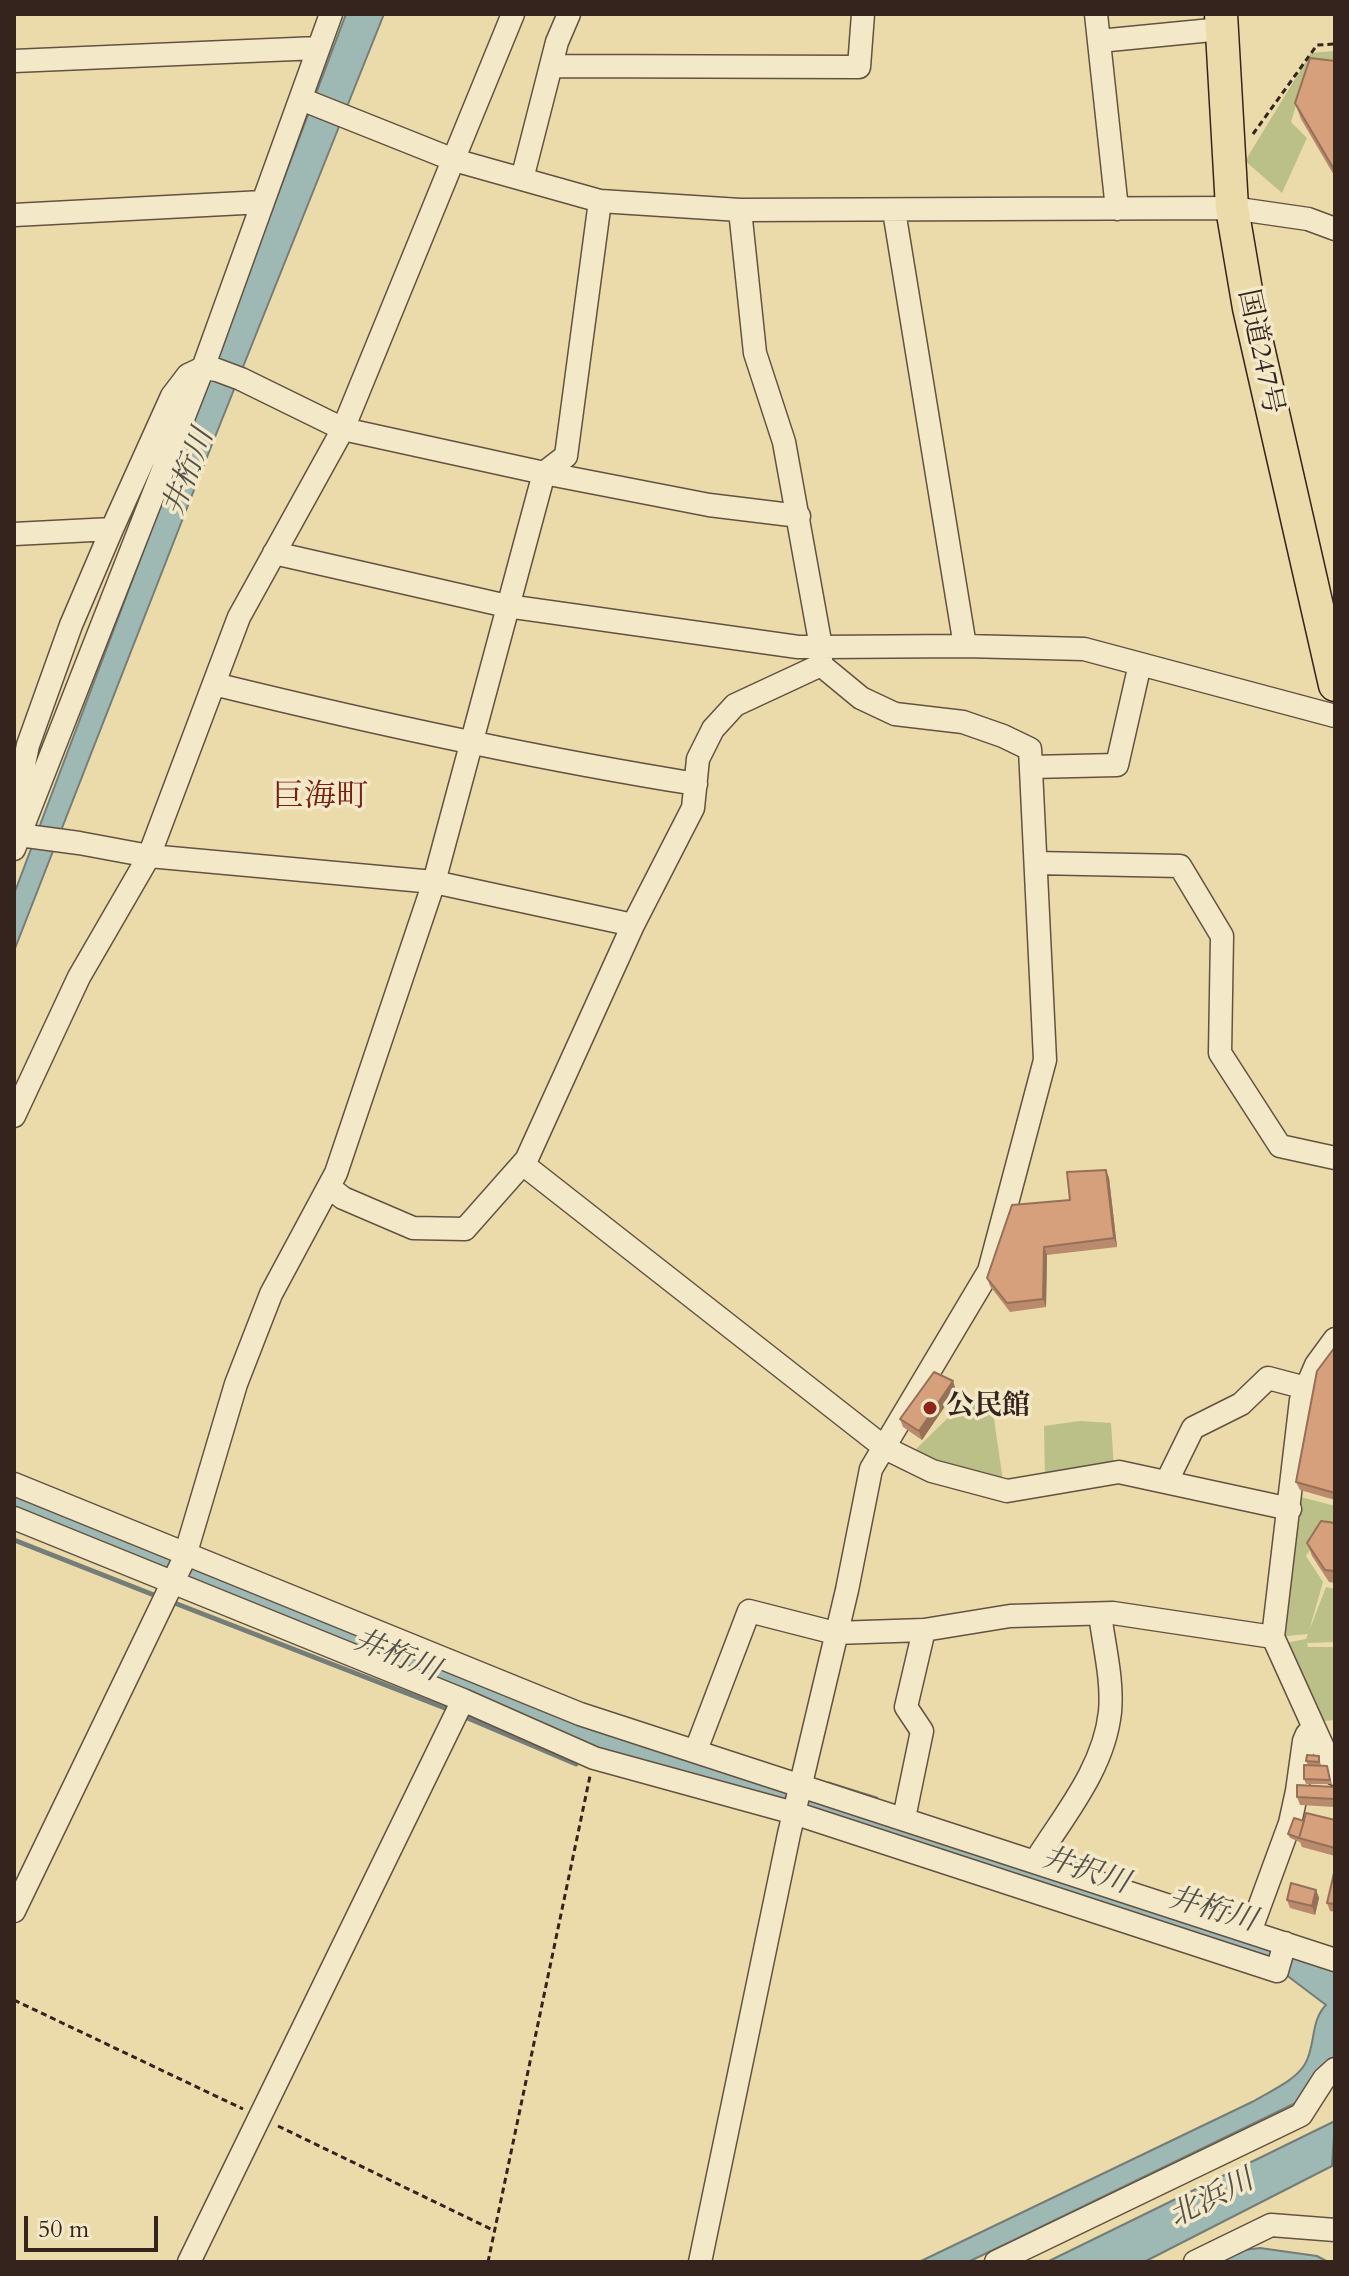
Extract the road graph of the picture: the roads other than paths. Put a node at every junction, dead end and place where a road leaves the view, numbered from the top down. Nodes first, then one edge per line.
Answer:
1 (331, 14) edge
2 (513, 14) edge
3 (569, 14) edge
4 (863, 14) edge
5 (1096, 14) edge
6 (1221, 21) edge
7 (1099, 41) junction
8 (318, 48) junction
9 (14, 61) edge
10 (551, 66) junction
11 (301, 99) junction
12 (454, 160) junction
13 (522, 179) junction
14 (600, 201) junction
15 (263, 202) junction
16 (1232, 208) junction
17 (1117, 209) junction
18 (740, 210) junction
19 (894, 211) junction
20 (14, 215) edge
21 (1335, 229) edge
22 (210, 369) junction
23 (343, 429) junction
24 (544, 473) junction
25 (799, 516) junction
26 (112, 529) junction
27 (14, 534) edge
28 (274, 553) junction
29 (507, 606) junction
30 (965, 646) junction
31 (821, 656) junction
32 (1140, 664) junction
33 (214, 684) junction
34 (1335, 685) edge
35 (1335, 716) edge
36 (471, 741) junction
37 (1031, 767) junction
38 (696, 784) junction
39 (14, 812) edge
40 (20, 838) edge
41 (149, 856) junction
42 (1036, 863) junction
43 (434, 882) junction
44 (633, 925) junction
45 (14, 1116) edge
46 (1335, 1158) edge
47 (526, 1160) junction
48 (329, 1187) junction
49 (1335, 1339) edge
50 (1306, 1388) junction
51 (885, 1448) junction
52 (1167, 1481) junction
53 (14, 1484) edge
54 (1290, 1509) junction
55 (14, 1518) edge
56 (185, 1556) junction
57 (172, 1583) junction
58 (1100, 1614) junction
59 (924, 1630) junction
60 (835, 1633) junction
61 (1273, 1637) junction
62 (463, 1700) junction
63 (1314, 1731) junction
64 (696, 1750) junction
65 (1335, 1774) edge
66 (801, 1784) junction
67 (794, 1813) junction
68 (904, 1818) junction
69 (1036, 1860) junction
70 (14, 1911) edge
71 (1253, 1926) junction
72 (1285, 1944) junction
73 (1335, 1960) edge
74 (1335, 2069) edge
75 (1335, 2230) edge
76 (189, 2262) edge
77 (700, 2262) edge
78 (996, 2262) edge
79 (1195, 2262) edge

1 - 8 street
2 - 12 street
3 - 10 street
4 - 10 street
5 - 7 street
6 - 7 street
6 - 16 highway, 国道247号
7 - 17 street
8 - 9 street
8 - 11 street
10 - 13 street
11 - 12 street
11 - 15 street
12 - 13 street
12 - 23 street
13 - 14 street
14 - 18 street
14 - 24 street
15 - 20 street
15 - 22 street
16 - 17 street
16 - 21 street
16 - 34 highway, 国道247号
17 - 19 street
18 - 19 street
18 - 25 street
19 - 30 street
22 - 23 street
22 - 26 street
22 - 40 street
23 - 24 street
23 - 28 street
24 - 25 street
24 - 29 street
25 - 31 street
26 - 27 street
26 - 39 street
28 - 29 street
28 - 33 street
29 - 31 street
29 - 36 street
30 - 31 street
30 - 32 street
31 - 37 street
31 - 38 street
32 - 35 street
32 - 37 street
33 - 36 street
33 - 41 street
36 - 38 street
36 - 43 street
37 - 42 street
38 - 44 street
40 - 41 street
41 - 43 street
41 - 45 street
42 - 46 street
42 - 51 street
43 - 44 street
43 - 48 street
44 - 47 street
47 - 48 street
47 - 51 street
48 - 56 street
49 - 50 street
50 - 52 street
50 - 54 street
51 - 52 street
51 - 60 street
52 - 54 street
53 - 56 street
54 - 61 street
55 - 57 street
56 - 57 street
56 - 64 street
57 - 62 street
57 - 70 street
58 - 59 street
58 - 61 street
58 - 69 street
59 - 60 street
59 - 68 street
60 - 64 street
60 - 66 street
61 - 63 street
62 - 67 street
62 - 76 street
63 - 65 street
63 - 71 street
64 - 66 street
66 - 67 street
66 - 68 street
67 - 72 street
67 - 77 street
68 - 69 street
69 - 71 street
71 - 72 street
72 - 73 street
74 - 78 street
75 - 79 street

